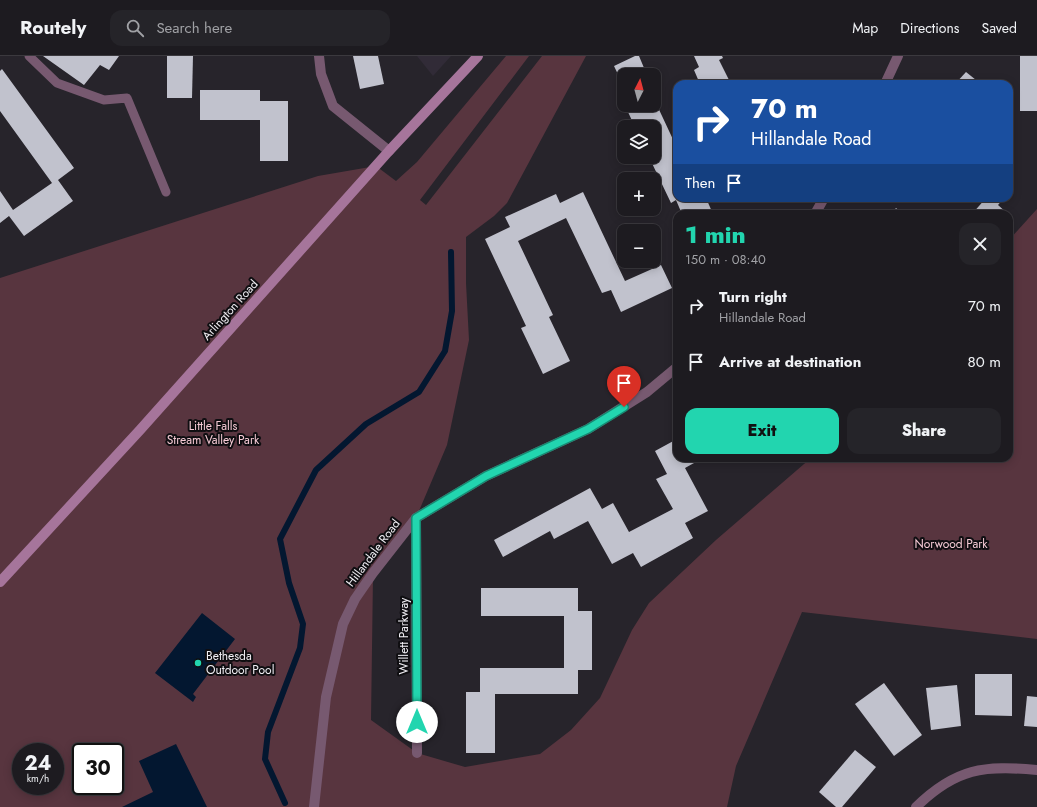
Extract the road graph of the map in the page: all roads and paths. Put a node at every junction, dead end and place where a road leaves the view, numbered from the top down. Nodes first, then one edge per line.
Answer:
1 (29, 56) edge
2 (320, 56) edge
3 (478, 56) edge
4 (898, 56) edge
5 (887, 80) edge
6 (389, 151) junction
7 (166, 192) dead end
8 (673, 369) edge
9 (416, 518) junction
10 (0, 582) edge
11 (417, 753) dead end
12 (1037, 770) edge
13 (314, 807) edge
14 (916, 807) edge

1 - 7 lane
2 - 6 street
3 - 6 main road, Arlington Road
4 - 5 street
6 - 10 main road, Arlington Road
8 - 9 street, Hillandale Road
9 - 11 street, Willett Parkway
9 - 13 street, Hillandale Road
12 - 14 street

